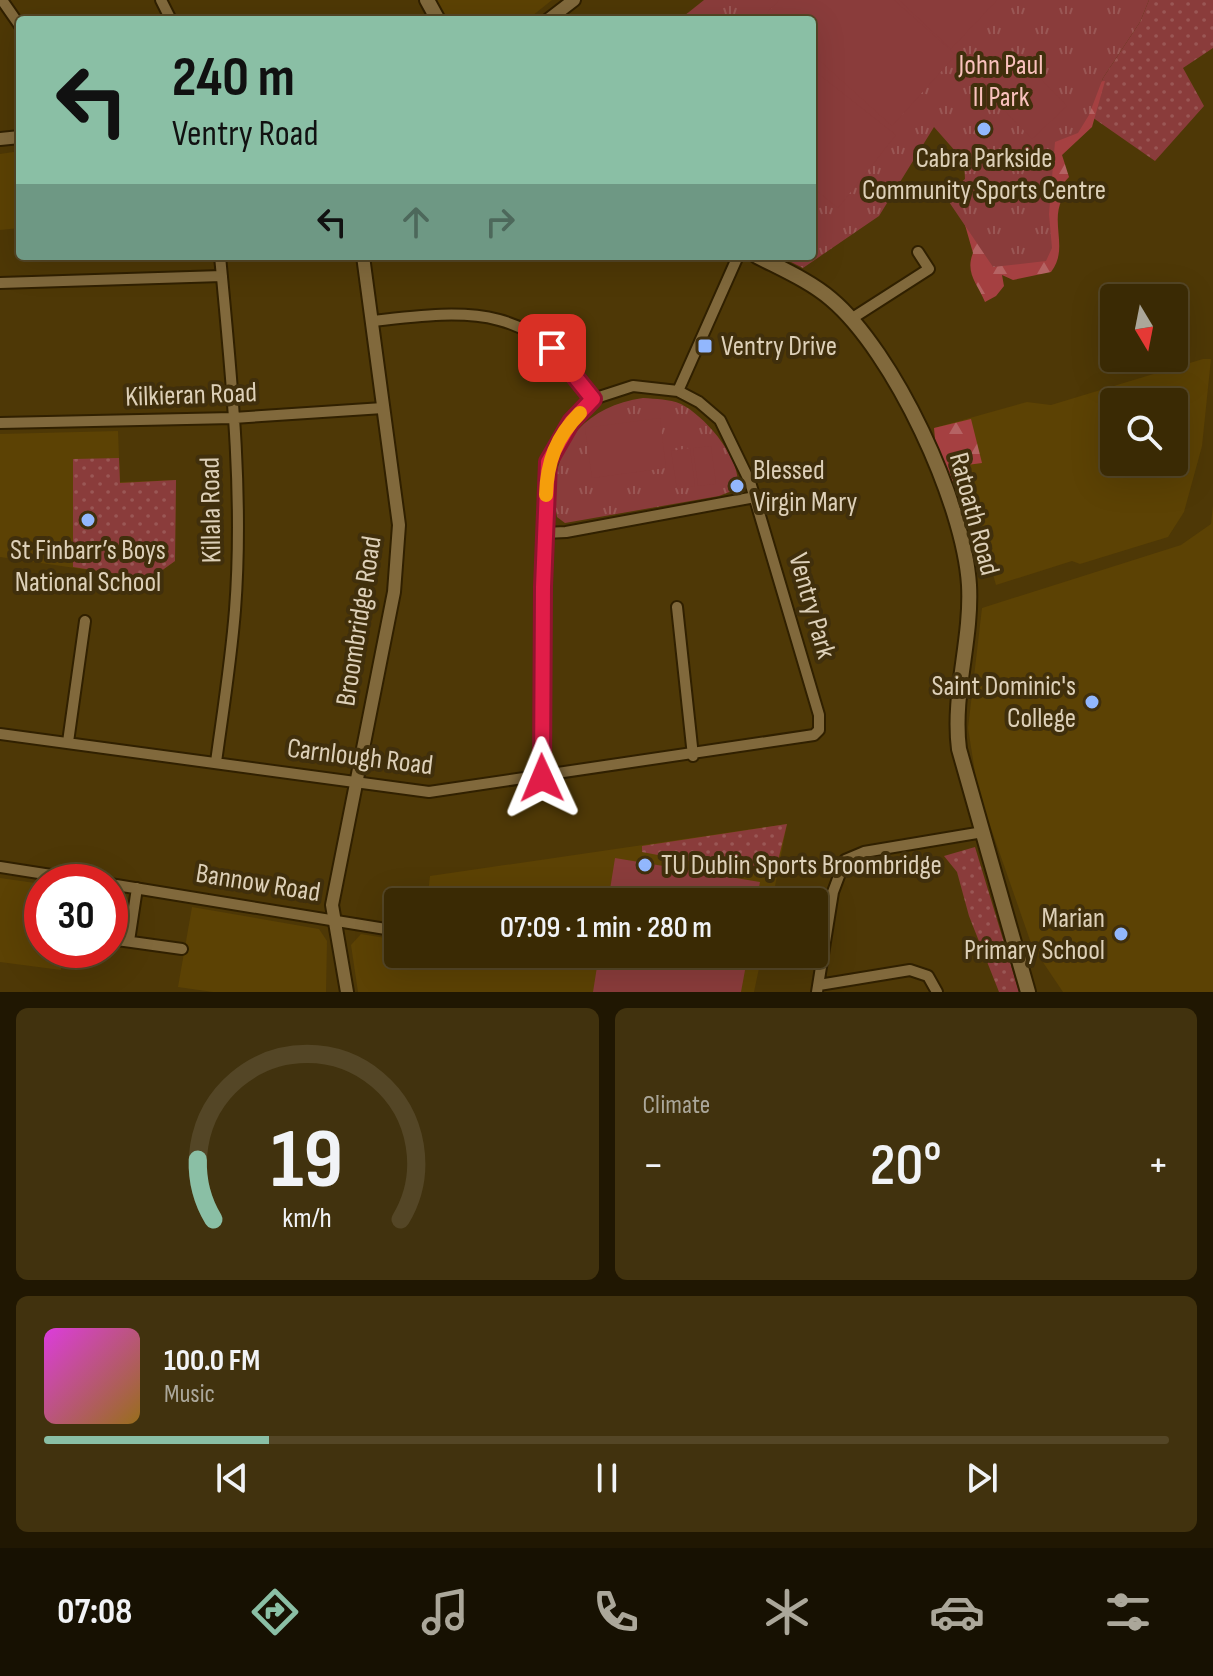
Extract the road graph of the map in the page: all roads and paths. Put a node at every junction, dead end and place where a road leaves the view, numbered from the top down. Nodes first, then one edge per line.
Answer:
1 (2, 0) edge
2 (574, 0) edge
3 (553, 16) edge
4 (16, 20) edge
5 (918, 252) dead end
6 (220, 260) edge
7 (364, 260) edge
8 (736, 260) edge
9 (764, 260) edge
10 (222, 276) junction
11 (0, 283) edge
12 (851, 319) junction
13 (373, 321) junction
14 (678, 391) junction
15 (593, 399) junction
16 (383, 408) junction
17 (233, 418) junction
18 (0, 423) edge
19 (755, 497) junction
20 (544, 533) junction
21 (677, 607) dead end
22 (85, 621) dead end
23 (819, 730) joint
24 (0, 734) edge
25 (68, 742) junction
26 (693, 756) junction
27 (216, 762) junction
28 (542, 778) junction
29 (353, 784) junction
30 (983, 832) junction
31 (0, 867) edge
32 (24, 871) edge
33 (128, 887) edge
34 (137, 888) junction
35 (333, 919) junction
36 (384, 928) edge
37 (129, 941) joint
38 (182, 949) dead end
39 (818, 988) edge
40 (347, 992) edge
41 (937, 992) edge
42 (1028, 992) edge

1 - 4 street
2 - 3 street
5 - 12 street
6 - 10 street, Killala Road
7 - 13 street, Broombridge Road
8 - 14 street
9 - 12 main road, Ratoath Road
10 - 11 street
10 - 17 street, Killala Road
12 - 30 main road, Ratoath Road
13 - 15 street
13 - 16 street, Broombridge Road
14 - 15 street, Ventry Park
14 - 19 street, Ventry Park
15 - 20 street
16 - 17 street, Kilkieran Road
16 - 29 street, Broombridge Road
17 - 18 street, Kilkieran Road
17 - 27 street, Killala Road
19 - 20 street
19 - 23 street, Ventry Park
20 - 28 street
21 - 26 street
22 - 25 street
23 - 26 street, Carnlough Road
24 - 25 street, Carnlough Road
25 - 27 street, Carnlough Road
26 - 28 street, Carnlough Road
27 - 29 street, Carnlough Road
28 - 29 street, Carnlough Road
29 - 35 street, Broombridge Road
30 - 39 street
30 - 42 main road, Ratoath Road
31 - 32 street
33 - 34 street, Bannow Road
34 - 35 street, Bannow Road
34 - 37 street
35 - 36 street, Bannow Road
35 - 40 street, Broombridge Road
37 - 38 street
39 - 41 street

